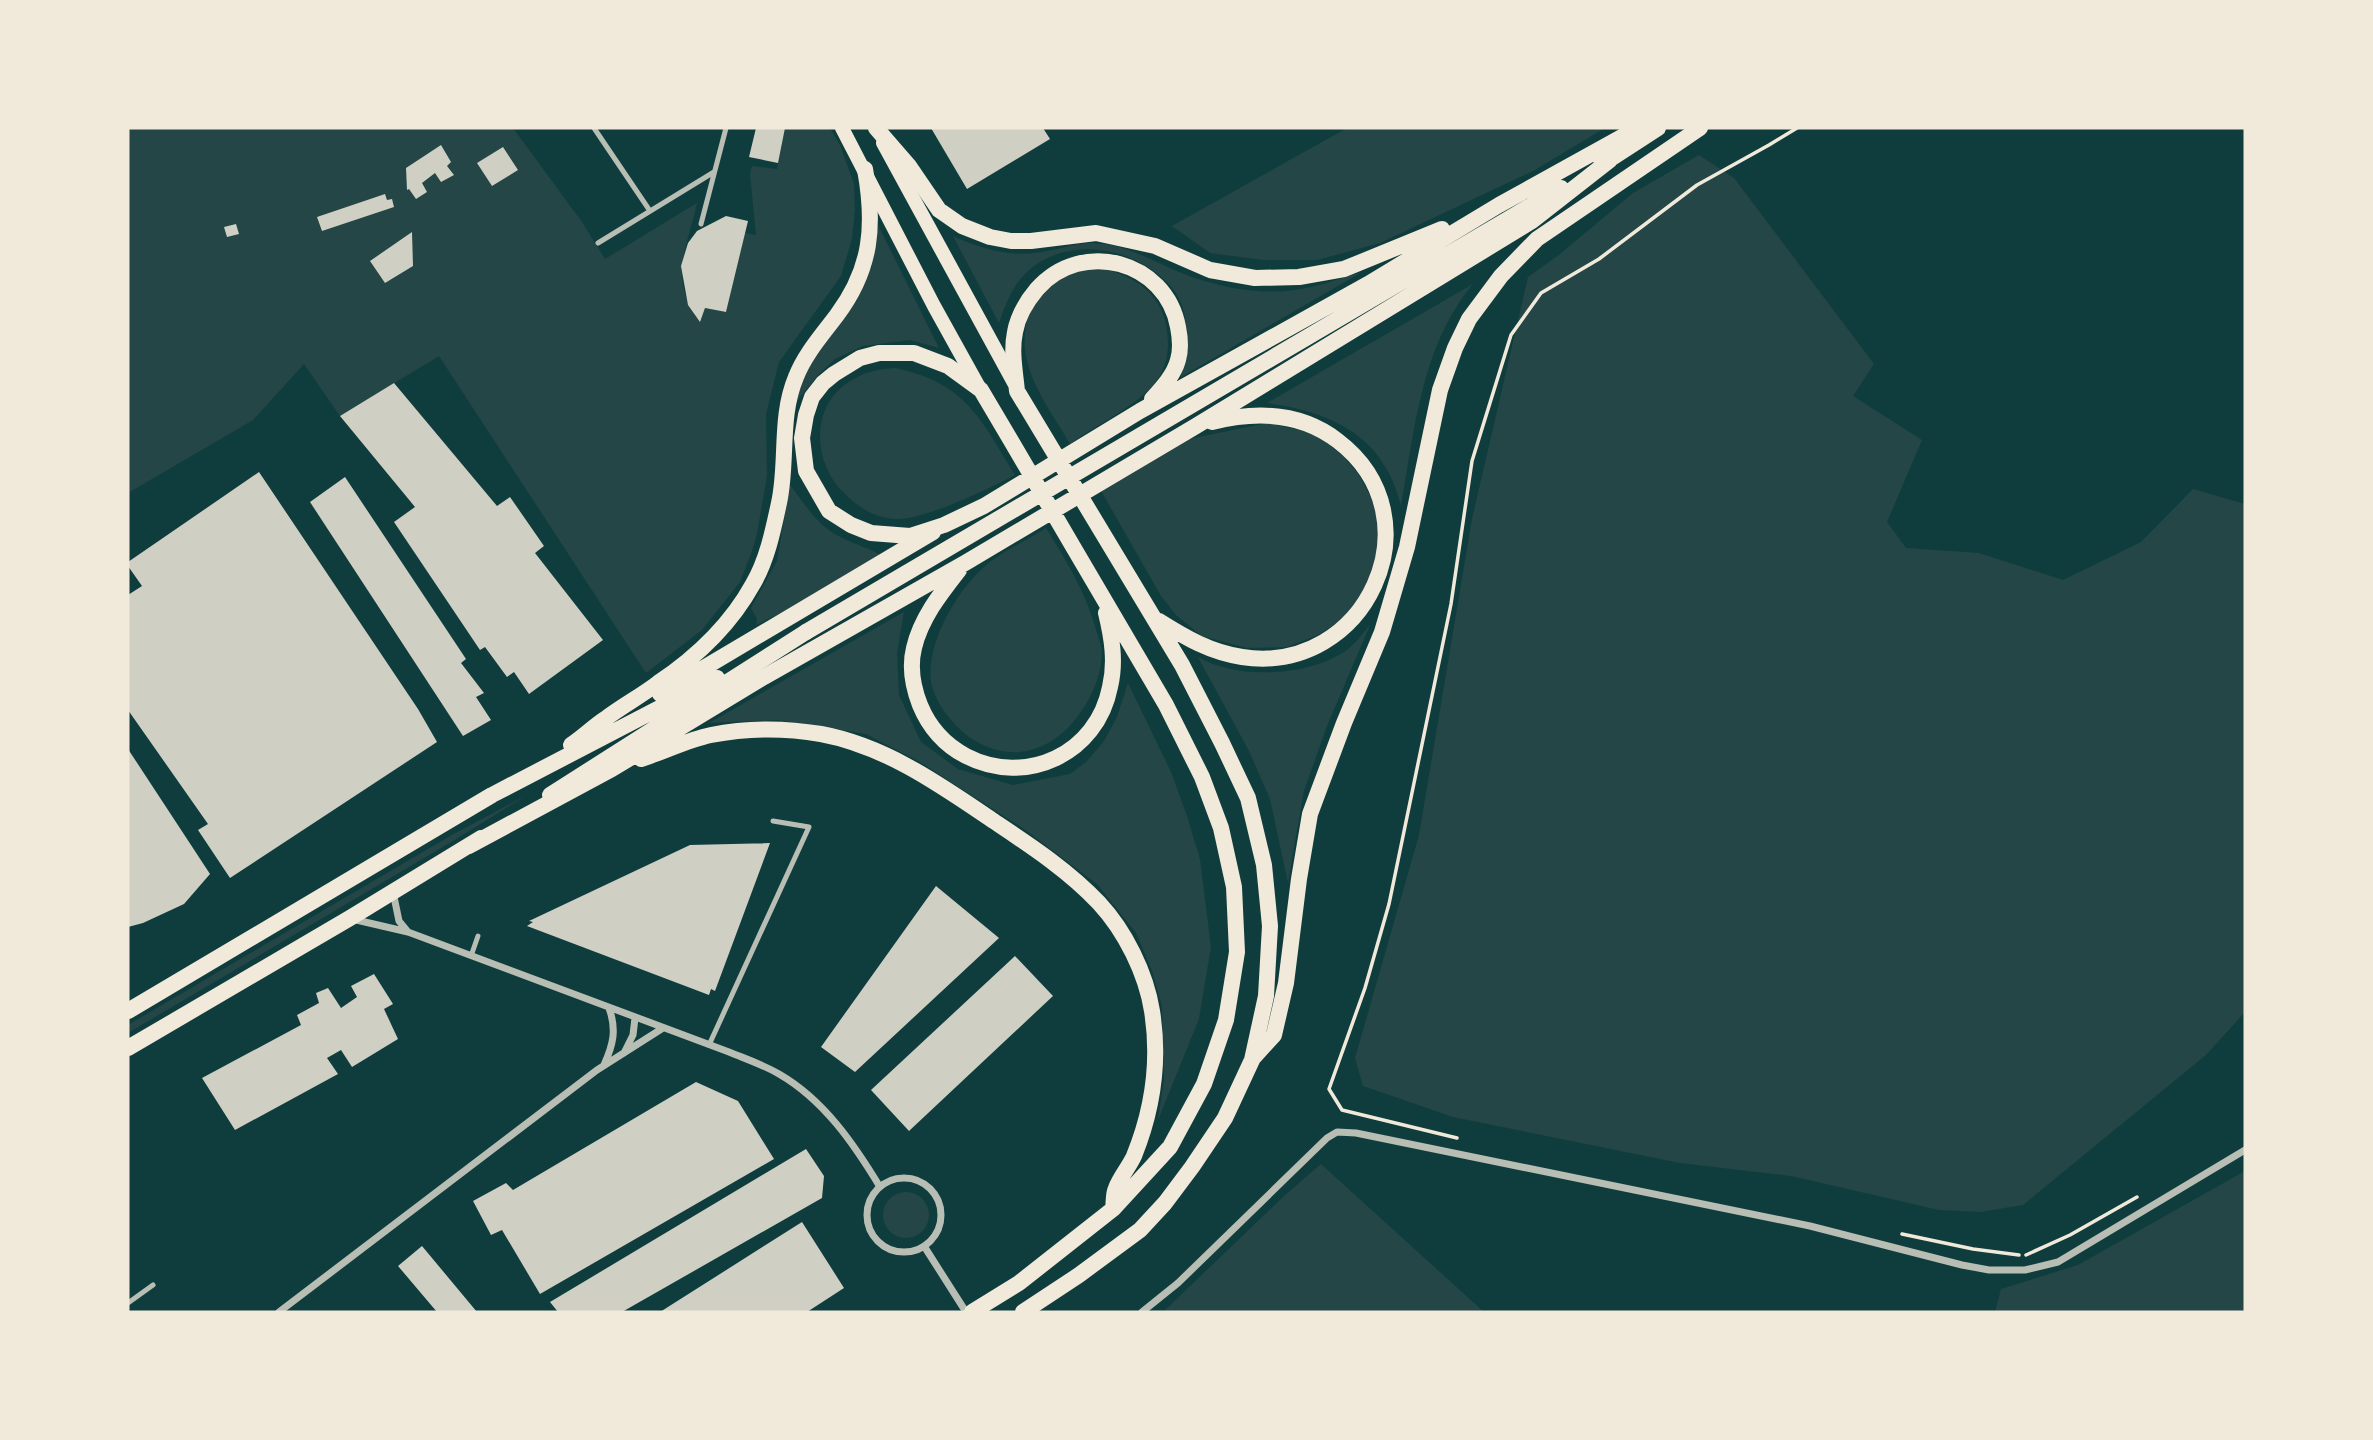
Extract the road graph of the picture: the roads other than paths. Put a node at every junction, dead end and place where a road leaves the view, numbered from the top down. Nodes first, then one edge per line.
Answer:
1 (594, 128) edge
2 (726, 128) edge
3 (842, 128) edge
4 (875, 128) edge
5 (1638, 128) edge
6 (1658, 128) edge
7 (1699, 128) edge
8 (1610, 160) junction
9 (865, 169) junction
10 (714, 172) junction
11 (1499, 205) junction
12 (650, 211) junction
13 (701, 224) dead end
14 (598, 243) dead end
15 (981, 390) junction
16 (1017, 391) junction
17 (1140, 411) junction
18 (1196, 426) junction
19 (944, 525) junction
20 (965, 563) junction
21 (1101, 595) junction
22 (1155, 618) junction
23 (806, 632) junction
24 (580, 739) junction
25 (612, 769) junction
26 (536, 772) junction
27 (773, 821) dead end
28 (469, 846) junction
29 (393, 892) junction
30 (350, 918) junction
31 (408, 932) junction
32 (478, 936) dead end
33 (471, 956) junction
34 (609, 1008) junction
35 (128, 1011) edge
36 (635, 1018) junction
37 (663, 1028) junction
38 (709, 1045) junction
39 (128, 1048) edge
40 (621, 1056) junction
41 (1252, 1060) junction
42 (604, 1066) junction
43 (2245, 1150) edge
44 (880, 1187) junction
45 (1113, 1209) junction
46 (925, 1246) junction
47 (153, 1285) dead end
48 (128, 1303) edge
49 (279, 1312) edge
50 (966, 1312) edge
51 (972, 1312) edge
52 (1023, 1312) edge
53 (1142, 1312) edge

1 - 12 lane
2 - 10 lane
3 - 9 main road
4 - 11 main road
4 - 16 main road
5 - 11 main road
6 - 8 main road
7 - 41 main road
8 - 18 main road
8 - 23 main road
9 - 15 main road
9 - 24 main road
10 - 12 lane
10 - 13 lane
11 - 17 main road
12 - 14 lane
15 - 19 main road
15 - 21 main road
16 - 17 main road
16 - 22 main road
17 - 19 main road
18 - 20 main road
18 - 22 main road
19 - 24 main road
20 - 21 main road
20 - 25 main road
21 - 45 main road
22 - 41 main road
23 - 26 main road
23 - 28 main road
24 - 26 main road
25 - 28 main road
25 - 45 main road
26 - 35 main road
27 - 38 lane
28 - 29 main road
29 - 30 main road
29 - 31 street
30 - 31 street
30 - 39 main road
31 - 33 street
32 - 33 lane
33 - 34 street
34 - 36 street
34 - 42 street
36 - 37 street
36 - 40 street
37 - 38 street
37 - 40 street
38 - 44 street
40 - 42 street
41 - 52 main road
42 - 49 street
43 - 53 street
44 - 46 street
44 - 46 street
45 - 51 main road
46 - 50 street
47 - 48 lane

